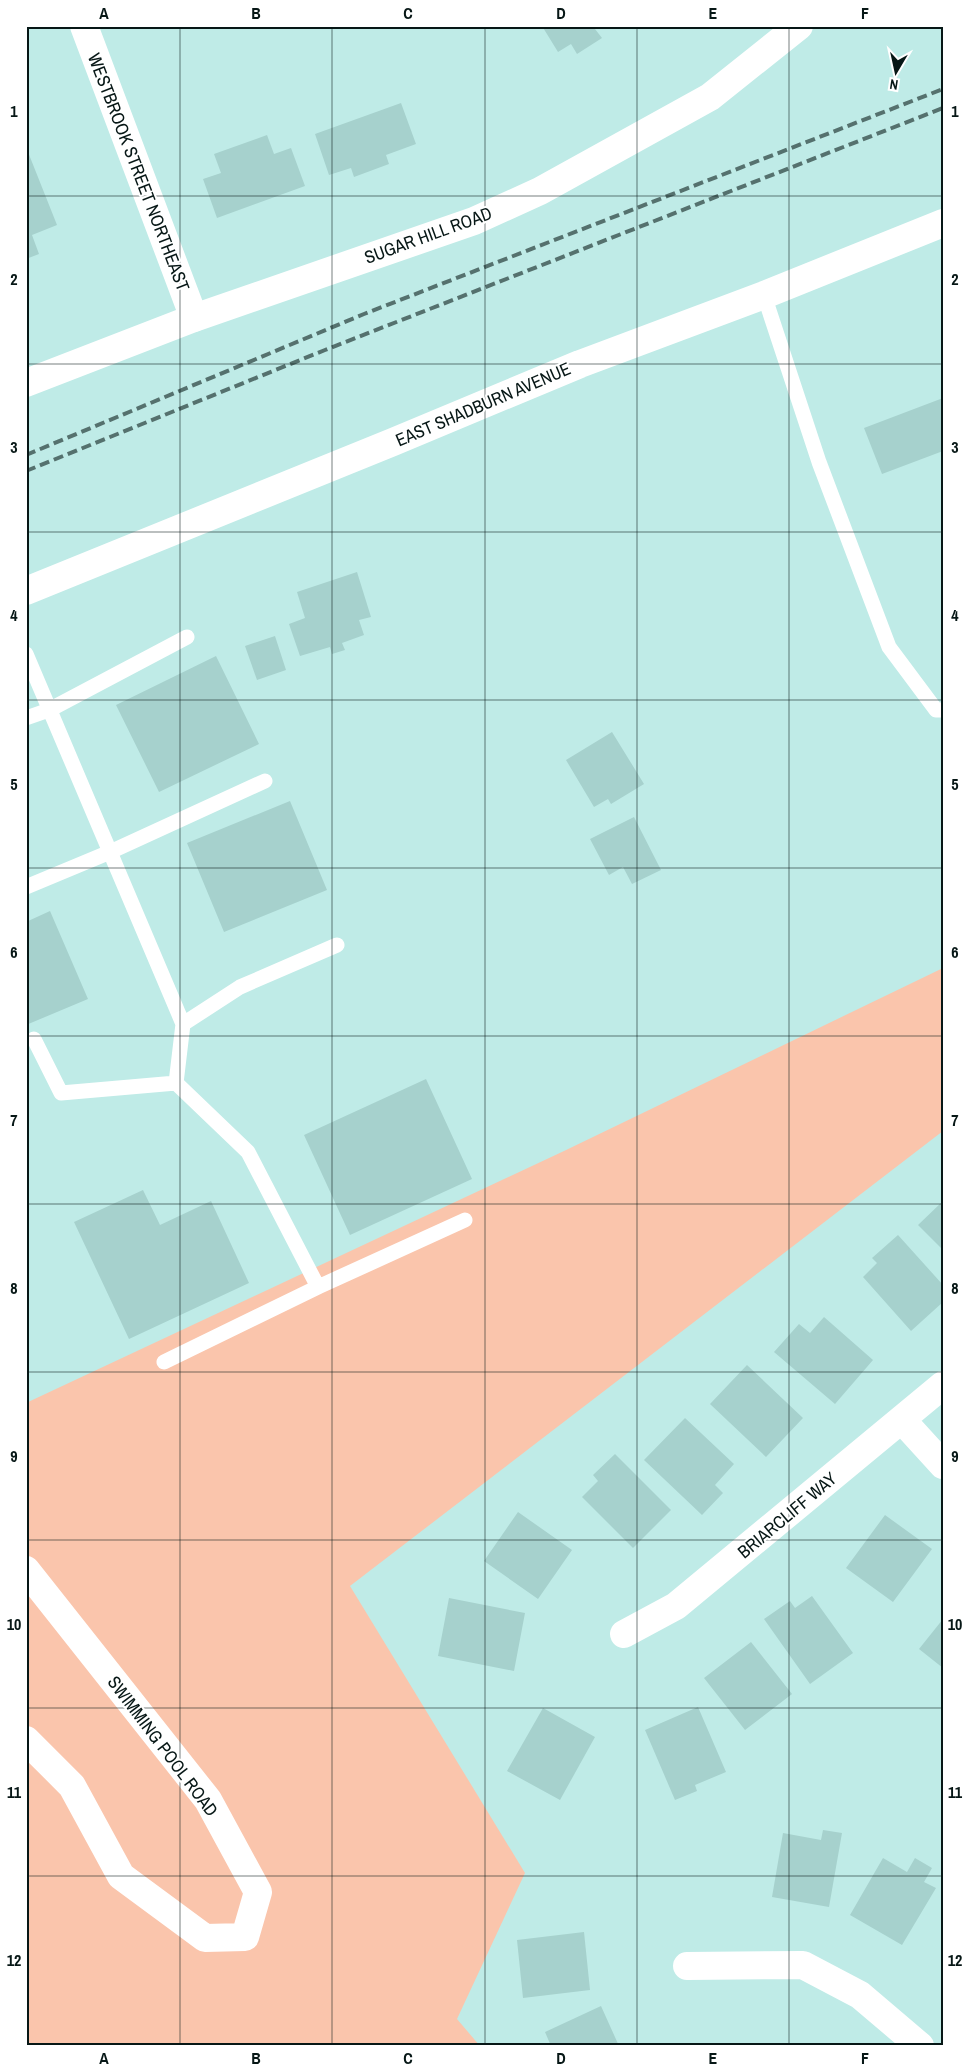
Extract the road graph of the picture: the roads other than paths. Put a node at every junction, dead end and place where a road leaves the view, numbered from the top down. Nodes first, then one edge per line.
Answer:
1 (84, 26) edge
2 (799, 26) edge
3 (943, 223) edge
4 (764, 295) junction
5 (194, 318) junction
6 (26, 383) edge
7 (26, 591) edge
8 (187, 636) dead end
9 (26, 654) edge
10 (49, 710) junction
11 (943, 710) edge
12 (26, 718) edge
13 (265, 781) dead end
14 (110, 852) junction
15 (26, 887) edge
16 (337, 945) dead end
17 (183, 1024) junction
18 (34, 1039) dead end
19 (176, 1083) junction
20 (466, 1220) dead end
21 (318, 1287) junction
22 (164, 1362) dead end
23 (943, 1385) edge
24 (902, 1420) junction
25 (943, 1465) edge
26 (26, 1570) edge
27 (624, 1634) dead end
28 (26, 1740) edge
29 (688, 1966) dead end
30 (920, 2046) edge

1 - 5 street, WESTBROOK STREET NORTHEAST
2 - 5 street, SUGAR HILL ROAD
3 - 4 street, EAST SHADBURN AVENUE
4 - 7 street, EAST SHADBURN AVENUE
4 - 11 lane
5 - 6 street, SUGAR HILL ROAD
8 - 10 lane
9 - 10 lane
10 - 12 lane
10 - 14 lane
13 - 14 lane
14 - 15 lane
14 - 17 lane
16 - 17 lane
17 - 19 lane
18 - 19 lane
19 - 21 lane
20 - 21 lane
21 - 22 lane
23 - 24 street, BRIARCLIFF WAY
24 - 25 street
24 - 27 street, BRIARCLIFF WAY
26 - 28 street, SWIMMING POOL ROAD
29 - 30 street

